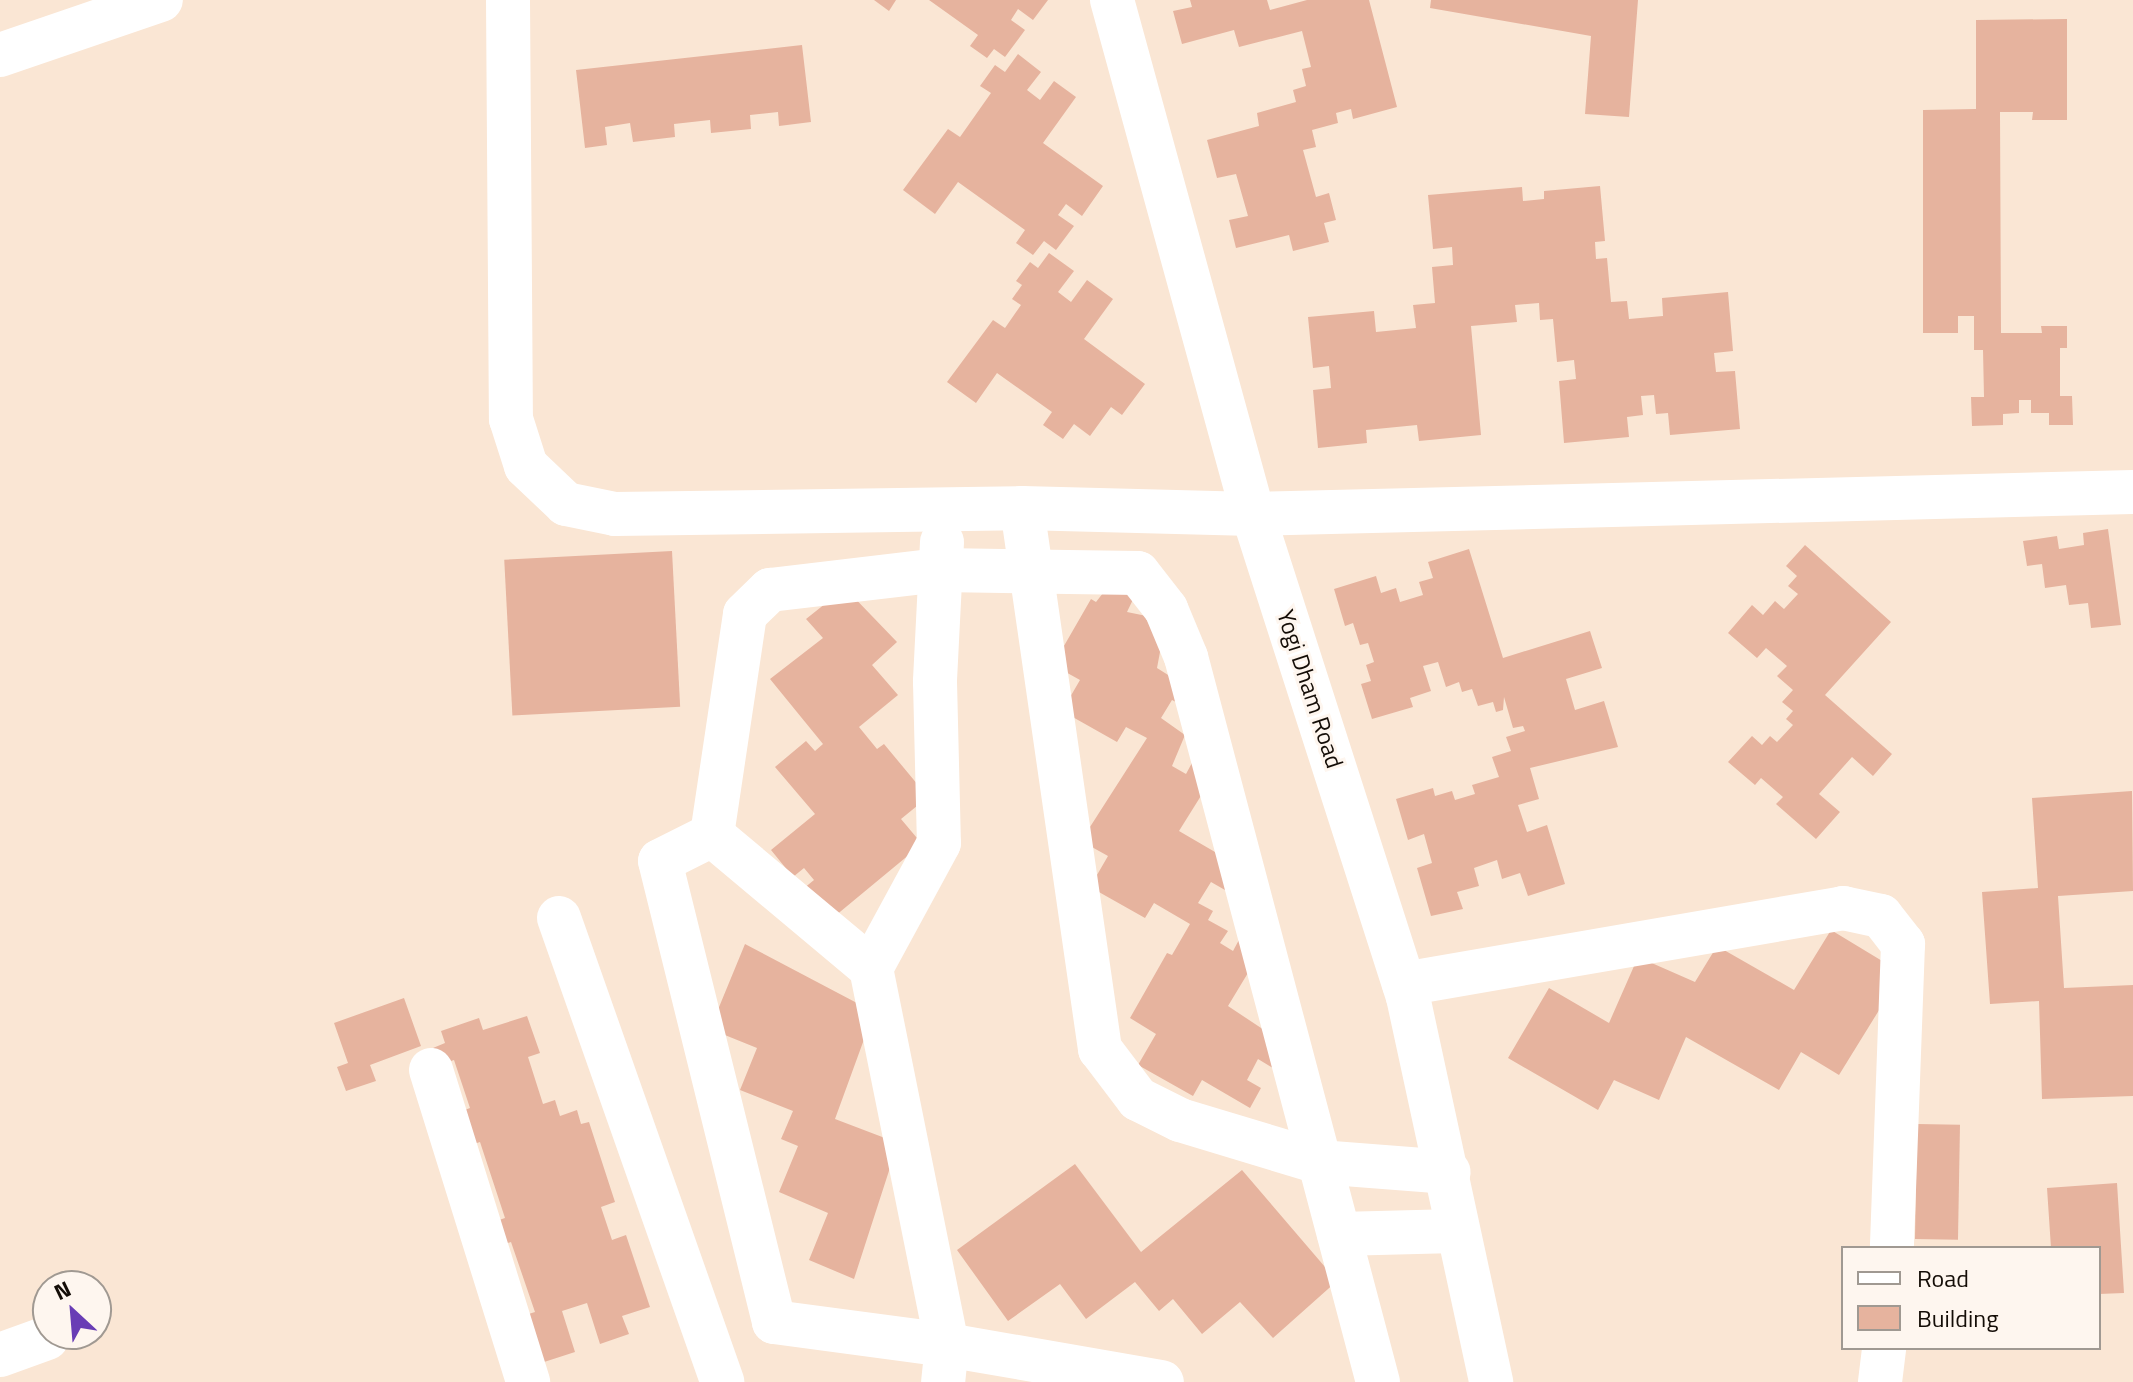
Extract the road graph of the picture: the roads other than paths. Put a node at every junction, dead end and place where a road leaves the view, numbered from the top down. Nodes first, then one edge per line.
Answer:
1 (161, 0) edge
2 (508, 0) edge
3 (1112, 0) edge
4 (0, 55) edge
5 (2133, 492) edge
6 (1022, 508) junction
7 (944, 509) junction
8 (1253, 514) junction
9 (941, 570) junction
10 (1028, 571) junction
11 (712, 835) junction
12 (559, 918) dead end
13 (871, 968) junction
14 (1404, 984) junction
15 (431, 1070) dead end
16 (1319, 1162) junction
17 (1449, 1172) junction
18 (1456, 1231) junction
19 (1339, 1234) junction
20 (1892, 1246) edge
21 (32, 1343) edge
22 (1884, 1350) edge
23 (0, 1355) edge
24 (931, 1363) edge
25 (528, 1382) edge
26 (722, 1382) edge
27 (1162, 1382) edge
28 (1378, 1382) edge
29 (1491, 1382) edge
30 (1880, 1382) edge

1 - 4 street
2 - 7 street
3 - 8 street, Yogi Dham Road
5 - 8 street
6 - 7 street
6 - 8 street
6 - 10 street
7 - 9 street
8 - 14 street, Yogi Dham Road
9 - 10 street
9 - 11 street
9 - 13 street
10 - 16 street
10 - 16 street
11 - 13 street
11 - 24 street
12 - 26 street
13 - 24 street
14 - 17 street, Yogi Dham Road
14 - 20 street
15 - 25 street
16 - 17 street
16 - 19 street
17 - 18 street, Yogi Dham Road
18 - 19 street
18 - 29 street, Yogi Dham Road
19 - 28 street
21 - 23 street
22 - 30 street
24 - 27 street

